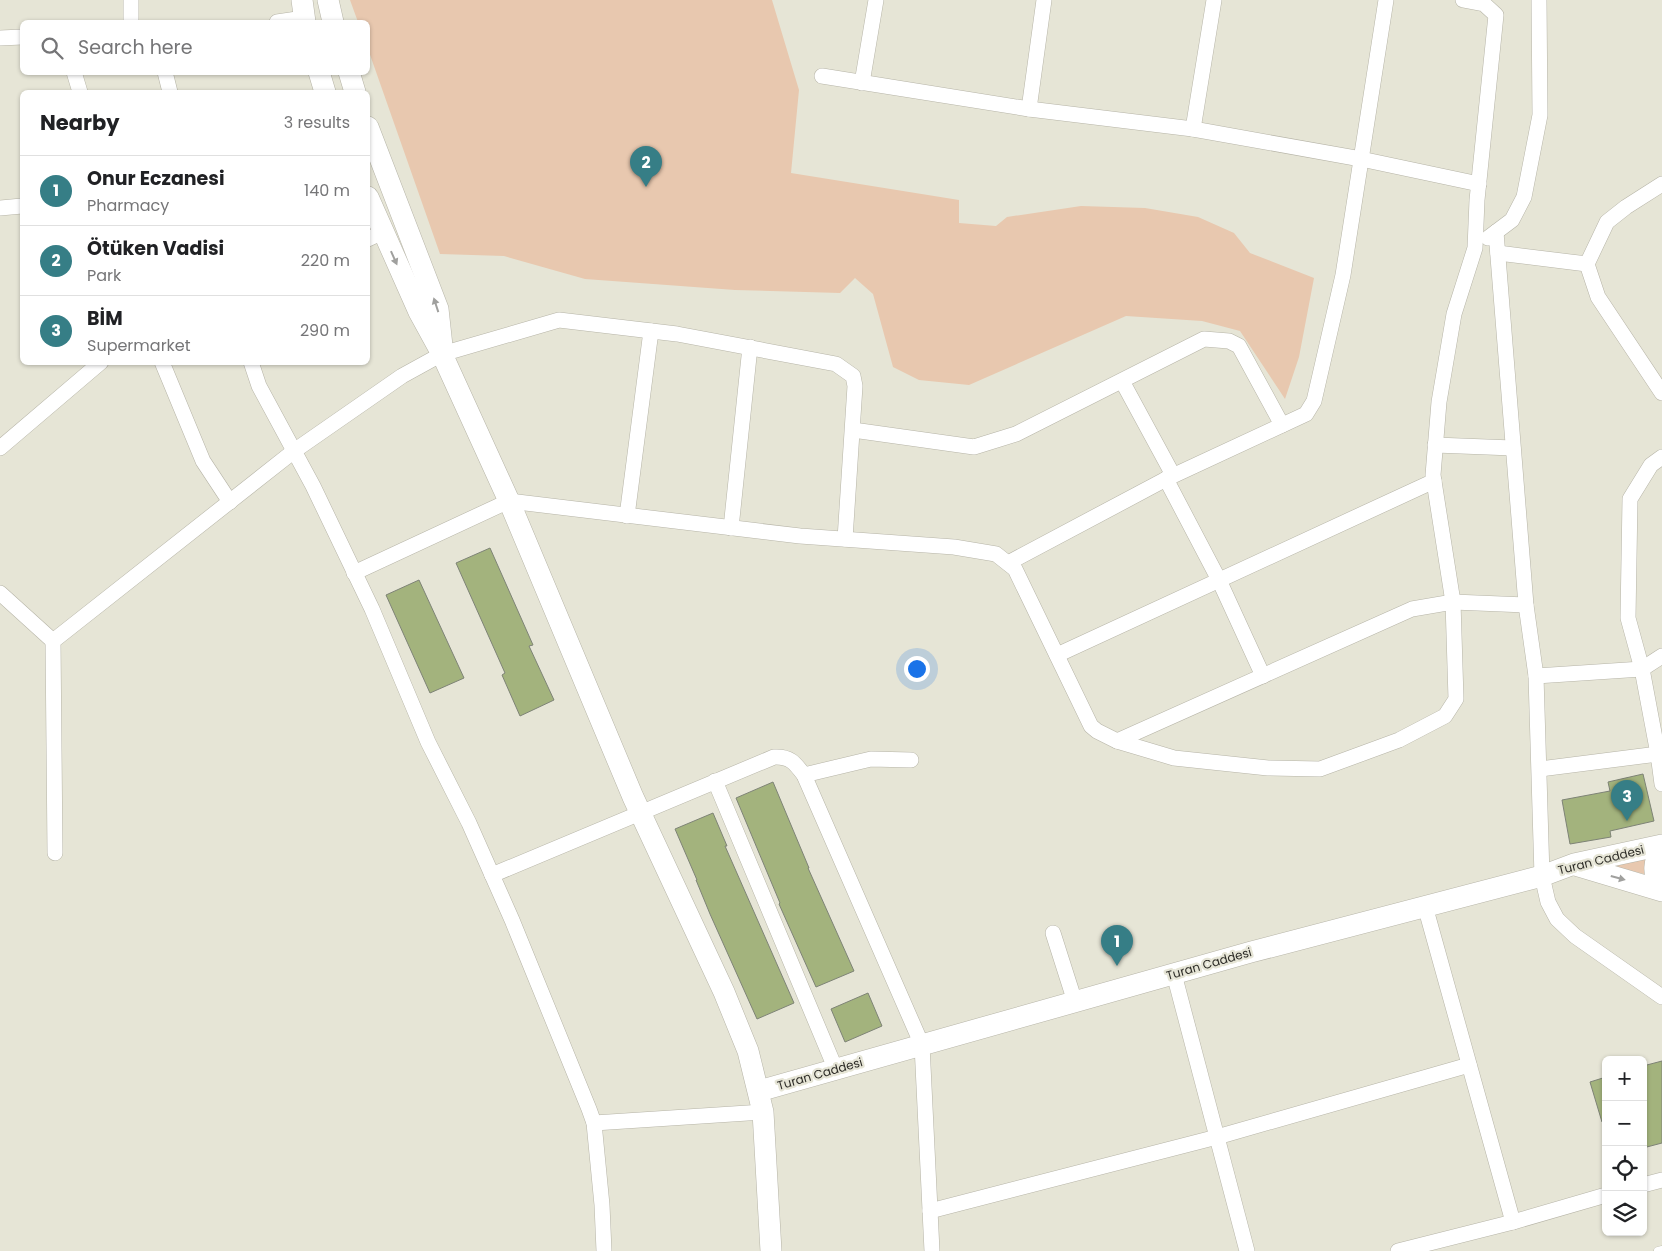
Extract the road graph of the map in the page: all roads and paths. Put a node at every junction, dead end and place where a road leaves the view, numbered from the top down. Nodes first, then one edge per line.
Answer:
1 (131, 0) edge
2 (328, 0) edge
3 (876, 0) edge
4 (1044, 0) edge
5 (1214, 0) edge
6 (1386, 0) edge
7 (1462, 0) edge
8 (1539, 0) edge
9 (304, 13) edge
10 (131, 20) edge
11 (283, 20) edge
12 (333, 20) edge
13 (20, 37) edge
14 (0, 38) edge
15 (75, 75) edge
16 (166, 75) edge
17 (320, 75) edge
18 (349, 75) edge
19 (822, 76) dead end
20 (862, 82) junction
21 (79, 90) edge
22 (170, 90) edge
23 (324, 90) edge
24 (354, 90) edge
25 (1029, 109) junction
26 (1192, 129) junction
27 (370, 132) edge
28 (1361, 159) junction
29 (1479, 184) junction
30 (1662, 184) edge
31 (20, 206) edge
32 (0, 208) edge
33 (370, 208) edge
34 (1496, 232) junction
35 (375, 235) edge
36 (1475, 248) junction
37 (1498, 253) junction
38 (1587, 264) junction
39 (651, 331) junction
40 (750, 348) junction
41 (442, 354) junction
42 (97, 365) edge
43 (163, 365) edge
44 (252, 365) edge
45 (1122, 381) junction
46 (1662, 393) edge
47 (1282, 425) junction
48 (853, 430) junction
49 (0, 445) edge
50 (1435, 445) junction
51 (1513, 448) junction
52 (294, 451) junction
53 (1662, 457) edge
54 (1170, 477) junction
55 (1434, 481) junction
56 (230, 502) junction
57 (508, 502) junction
58 (627, 516) junction
59 (731, 528) junction
60 (845, 539) junction
61 (1008, 563) junction
62 (354, 573) junction
63 (1219, 580) junction
64 (0, 593) edge
65 (1453, 602) junction
66 (1526, 605) junction
67 (53, 641) junction
68 (1057, 655) junction
69 (1662, 656) edge
70 (1642, 669) junction
71 (1263, 676) junction
72 (1536, 676) junction
73 (1117, 741) junction
74 (1658, 754) junction
75 (911, 760) dead end
76 (1540, 769) junction
77 (804, 775) junction
78 (716, 781) junction
79 (1662, 784) edge
80 (641, 813) junction
81 (1662, 846) edge
82 (55, 853) dead end
83 (1574, 864) junction
84 (492, 876) junction
85 (1542, 876) junction
86 (1662, 889) edge
87 (1425, 906) junction
88 (1053, 933) dead end
89 (1174, 974) junction
90 (1662, 997) edge
91 (1075, 1002) junction
92 (922, 1046) junction
93 (1469, 1065) junction
94 (836, 1070) junction
95 (759, 1091) junction
96 (763, 1112) junction
97 (594, 1123) junction
98 (1217, 1137) junction
99 (1662, 1180) edge
100 (1647, 1184) edge
101 (1602, 1196) edge
102 (930, 1211) junction
103 (1513, 1222) junction
104 (1662, 1250) edge
105 (604, 1251) edge
106 (771, 1251) edge
107 (932, 1251) edge
108 (1247, 1251) edge
109 (1398, 1251) edge
110 (1658, 1251) edge

1 - 10 street
2 - 12 street
3 - 20 street
4 - 25 street
5 - 26 street
6 - 28 street
7 - 29 street
8 - 34 street
9 - 11 street
13 - 14 street
15 - 21 street
16 - 22 street
17 - 23 street
18 - 24 street
19 - 20 street
20 - 25 street
25 - 26 street
26 - 28 street
41 -> 27 street
28 - 29 street
28 - 47 street
29 - 36 street
30 - 38 street
31 - 32 street
33 - 35 street
34 - 36 street
34 - 37 street
35 -> 41 street
36 - 50 street
37 - 38 street
37 - 51 street
38 - 46 street
39 - 40 street
39 - 41 street
39 - 58 street
40 - 48 street
40 - 59 street
41 - 52 street
41 - 57 street
42 - 49 street
43 - 56 street
44 - 52 street
45 - 47 street
45 - 48 street
45 - 54 street
47 - 54 street
48 - 60 street
50 - 51 street
50 - 55 street
51 - 66 street
52 - 56 street
52 - 62 street
53 - 70 street
54 - 61 street
54 - 63 street
55 - 63 street
55 - 65 street
56 - 67 street
57 - 58 street
57 - 62 street
57 - 80 street
58 - 59 street
59 - 60 street
60 - 61 street
61 - 68 street
62 - 84 street
63 - 68 street
63 - 71 street
64 - 67 street
65 - 66 street
65 - 71 street
65 - 73 street
66 - 72 street
67 - 82 street
68 - 73 street
69 - 70 street
70 - 72 street
70 - 74 street
71 - 73 street
72 - 76 street
74 - 76 street
74 - 79 street
75 - 77 street
76 - 85 street
77 - 78 street
77 - 92 street
78 - 80 street
78 - 94 street
80 - 84 street
80 - 95 street
81 - 83 street, Turan Caddesi
81 - 86 street
83 - 85 street, Turan Caddesi
83 -> 86 street
84 - 97 street
85 - 87 street, Turan Caddesi
85 - 90 street
87 - 89 street, Turan Caddesi
87 - 93 street
88 - 91 street
89 - 91 street, Turan Caddesi
89 - 98 street
91 - 92 street, Turan Caddesi
92 - 94 street, Turan Caddesi
92 - 102 street
93 - 98 street
93 - 103 street
94 - 95 street, Turan Caddesi
95 - 96 street
96 - 97 street
96 - 106 street
97 - 105 street
98 - 102 street
98 - 108 street
99 - 100 street
101 - 103 street
102 - 107 street
103 - 109 street
104 - 110 lane

